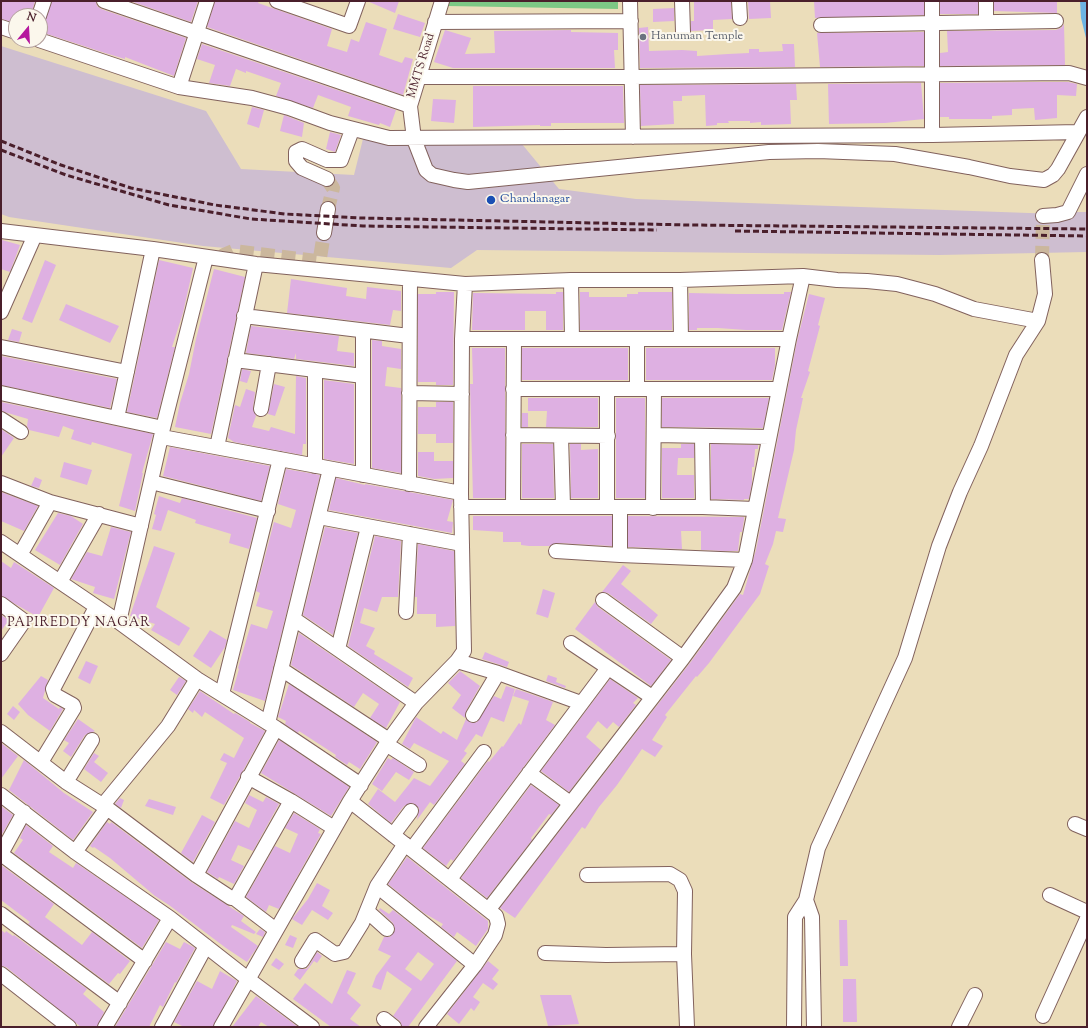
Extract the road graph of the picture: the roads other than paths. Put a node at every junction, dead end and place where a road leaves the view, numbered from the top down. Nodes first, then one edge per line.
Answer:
1 (104, 1) edge
2 (207, 1) edge
3 (277, 1) edge
4 (358, 1) edge
5 (442, 1) edge
6 (630, 1) edge
7 (682, 1) edge
8 (739, 1) edge
9 (932, 1) edge
10 (986, 1) edge
11 (740, 18) dead end
12 (631, 21) junction
13 (1056, 21) dead end
14 (436, 22) junction
15 (986, 22) junction
16 (932, 23) junction
17 (821, 25) dead end
18 (197, 32) junction
19 (683, 32) dead end
20 (48, 43) edge
21 (931, 74) junction
22 (418, 77) junction
23 (632, 78) junction
24 (1087, 78) edge
25 (179, 87) junction
26 (410, 106) junction
27 (1087, 117) edge
28 (352, 130) junction
29 (1078, 132) junction
30 (796, 136) junction
31 (932, 136) junction
32 (633, 137) junction
33 (765, 137) junction
34 (414, 139) junction
35 (798, 151) junction
36 (769, 152) junction
37 (1087, 174) edge
38 (327, 179) dead end
39 (328, 210) tunnel mouth
40 (1043, 216) dead end
41 (1, 231) edge
42 (324, 233) tunnel mouth
43 (35, 235) junction
44 (153, 249) junction
45 (206, 257) junction
46 (1042, 260) tunnel mouth
47 (256, 264) junction
48 (803, 276) junction
49 (410, 279) junction
50 (571, 280) junction
51 (680, 280) junction
52 (465, 284) junction
53 (1, 312) edge
54 (244, 316) junction
55 (1038, 322) junction
56 (363, 331) junction
57 (409, 336) junction
58 (462, 339) junction
59 (514, 339) junction
60 (572, 339) junction
61 (637, 339) junction
62 (681, 339) junction
63 (789, 339) junction
64 (1, 348) edge
65 (235, 360) junction
66 (269, 364) junction
67 (315, 370) junction
68 (127, 372) junction
69 (363, 376) junction
70 (513, 388) junction
71 (607, 389) junction
72 (637, 389) junction
73 (654, 389) junction
74 (779, 389) junction
75 (1, 393) edge
76 (409, 393) junction
77 (462, 394) junction
78 (261, 409) dead end
79 (117, 418) junction
80 (1, 419) edge
81 (21, 432) dead end
82 (162, 433) junction
83 (513, 435) junction
84 (654, 435) junction
85 (561, 436) junction
86 (608, 436) junction
87 (702, 436) junction
88 (769, 437) junction
89 (217, 447) junction
90 (280, 459) junction
91 (315, 466) junction
92 (330, 469) junction
93 (363, 475) junction
94 (151, 482) junction
95 (1, 483) edge
96 (409, 484) junction
97 (461, 500) junction
98 (50, 502) junction
99 (513, 506) junction
100 (563, 506) junction
101 (703, 507) junction
102 (614, 508) junction
103 (653, 508) junction
104 (754, 509) junction
105 (268, 511) junction
106 (99, 514) junction
107 (318, 517) junction
108 (141, 526) junction
109 (368, 526) junction
110 (410, 534) junction
111 (1, 542) edge
112 (462, 544) junction
113 (556, 551) dead end
114 (20, 555) junction
115 (620, 555) junction
116 (745, 560) junction
117 (60, 582) junction
118 (603, 600) dead end
119 (1, 604) edge
120 (96, 606) junction
121 (406, 612) dead end
122 (294, 619) junction
123 (119, 622) junction
124 (571, 642) dead end
125 (338, 649) junction
126 (1, 654) edge
127 (682, 658) junction
128 (457, 662) junction
129 (608, 668) junction
130 (281, 669) junction
131 (498, 673) junction
132 (197, 679) junction
133 (222, 694) junction
134 (652, 697) junction
135 (416, 703) junction
136 (581, 703) junction
137 (473, 715) dead end
138 (272, 726) junction
139 (1, 732) edge
140 (92, 740) dead end
141 (387, 742) junction
142 (484, 752) dead end
143 (40, 762) junction
144 (419, 765) dead end
145 (529, 772) junction
146 (248, 777) junction
147 (66, 782) junction
148 (361, 785) junction
149 (1, 795) edge
150 (291, 801) junction
151 (350, 802) junction
152 (570, 803) junction
153 (105, 807) junction
154 (412, 811) dead end
155 (24, 812) junction
156 (334, 828) junction
157 (393, 835) junction
158 (408, 847) junction
159 (76, 852) junction
160 (1, 854) edge
161 (196, 875) junction
162 (587, 875) dead end
163 (450, 879) junction
164 (377, 886) junction
165 (1050, 895) dead end
166 (234, 898) junction
167 (806, 900) junction
168 (489, 909) junction
169 (367, 911) junction
170 (1087, 912) edge
171 (1, 914) edge
172 (170, 918) junction
173 (1087, 919) edge
174 (387, 929) dead end
175 (276, 930) junction
176 (206, 946) junction
177 (545, 953) dead end
178 (684, 954) junction
179 (145, 961) junction
180 (302, 961) dead end
181 (475, 965) junction
182 (1, 974) edge
183 (248, 979) junction
184 (975, 995) dead end
185 (120, 1003) junction
186 (1043, 1016) dead end
187 (794, 1025) edge
188 (223, 1026) edge
189 (69, 1027) edge
190 (105, 1027) edge
191 (162, 1027) edge
192 (312, 1027) edge
193 (426, 1027) edge
194 (687, 1027) edge
195 (808, 1027) edge
196 (814, 1027) edge
197 (959, 1027) edge

1 - 18 street
2 - 18 street
3 - 4 street
5 - 14 street, MMTS Road
6 - 12 street
7 - 19 street
8 - 11 street
9 - 16 street
10 - 15 street
12 - 14 street
12 - 23 street
13 - 15 street
14 - 22 street, MMTS Road
15 - 16 street
16 - 17 street
16 - 21 street
18 - 25 street
18 - 26 street
20 - 25 street
21 - 23 street
21 - 24 street
21 - 31 street
22 - 23 street
22 - 26 street, MMTS Road
23 - 32 street
25 - 28 street
26 - 34 street, MMTS Road
27 - 29 street
28 - 34 street
28 - 38 street
29 - 31 street
29 - 35 street
30 - 31 street
30 - 33 street
30 - 35 street
32 - 33 street
32 - 34 street
33 - 36 street
34 - 36 street, MMTS Road
35 - 36 street
37 - 40 street
39 - 42 street
41 - 43 street
43 - 44 street
43 - 53 street
44 - 45 street
44 - 68 street
45 - 47 street
45 - 82 street
46 - 55 street
47 - 49 street
47 - 54 street
48 - 51 street
48 - 55 street
48 - 63 street
49 - 52 street
49 - 57 street
50 - 51 street
50 - 52 street
50 - 60 street
51 - 62 street
52 - 58 street
54 - 56 street
54 - 65 street
55 - 167 street
56 - 57 street
56 - 69 street
57 - 76 street
58 - 59 street
58 - 77 street
59 - 60 street
59 - 70 street
60 - 61 street
61 - 62 street
61 - 72 street
62 - 63 street
63 - 74 street
64 - 68 street
65 - 66 street
65 - 89 street
66 - 67 street
66 - 78 street
67 - 69 street
67 - 91 street
68 - 79 street
69 - 93 street
70 - 71 street
70 - 83 street
71 - 72 street
71 - 86 street
72 - 73 street
73 - 74 street
73 - 84 street
74 - 88 street
75 - 79 street
76 - 77 street
76 - 96 street
77 - 97 street
79 - 82 street
80 - 81 street
82 - 89 street
82 - 94 street
83 - 85 street
83 - 99 street
84 - 87 street
84 - 103 street
85 - 86 street
85 - 100 street
86 - 102 street
87 - 88 street
87 - 101 street
88 - 104 street
89 - 90 street
90 - 91 street
90 - 105 street
91 - 92 street
92 - 93 street
92 - 107 street
93 - 96 street
94 - 105 street
94 - 108 street
95 - 98 street
96 - 97 street
97 - 99 street
97 - 112 street
98 - 106 street
98 - 114 street
99 - 100 street
100 - 102 street
101 - 103 street
101 - 104 street
102 - 103 street
102 - 115 street
104 - 116 street
105 - 133 street
106 - 108 street
106 - 117 street
107 - 109 street
107 - 122 street
108 - 123 street
109 - 110 street
109 - 125 street
110 - 112 street
110 - 121 street
111 - 114 street
112 - 128 street
113 - 115 street
114 - 117 street
115 - 116 street
116 - 127 street
117 - 120 street
118 - 127 street
119 - 126 street
120 - 123 street
120 - 143 street
122 - 125 street
122 - 130 street
123 - 132 street
124 - 129 street
125 - 135 street
127 - 134 street
128 - 131 street
128 - 135 street
129 - 134 street
129 - 136 street
130 - 138 street
130 - 141 street
131 - 136 street
131 - 137 street
132 - 133 street
132 - 153 street
133 - 138 street
134 - 152 street
135 - 141 street
136 - 145 street
138 - 146 street
138 - 148 street
139 - 143 street
140 - 147 street
141 - 144 street
141 - 148 street
142 - 158 street
143 - 147 street
145 - 152 street
145 - 163 street
146 - 150 street
146 - 161 street
147 - 153 street
148 - 151 street
149 - 155 street
150 - 156 street
150 - 166 street
151 - 156 street
151 - 157 street
152 - 168 street
153 - 159 street
153 - 161 street
154 - 157 street
155 - 159 street
155 - 160 street
156 - 175 street
157 - 158 street
158 - 163 street
158 - 164 street
159 - 172 street
160 - 179 street
161 - 166 street
162 - 178 street
163 - 168 street
164 - 169 street
164 - 181 street
165 - 170 street
166 - 175 street
167 - 187 street
167 - 196 street
168 - 181 street
169 - 174 street
169 - 180 street
171 - 185 street
172 - 176 street
172 - 179 street
173 - 186 street
175 - 183 street
176 - 183 street
176 - 191 street
177 - 178 street
178 - 194 street
179 - 185 street
181 - 193 street
182 - 189 street
183 - 188 street
183 - 192 street
184 - 197 street
185 - 190 street
187 - 195 street

